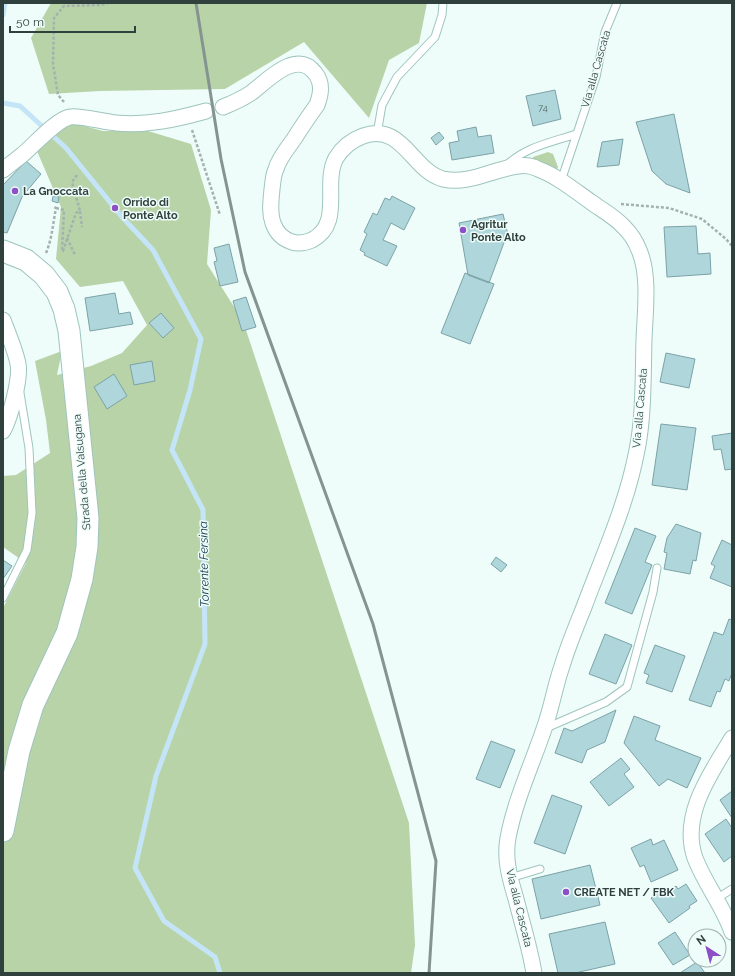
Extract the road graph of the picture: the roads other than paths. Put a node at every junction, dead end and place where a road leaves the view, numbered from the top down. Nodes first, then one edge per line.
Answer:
1 (443, 3) edge
2 (617, 3) edge
3 (223, 107) dead end
4 (206, 111) dead end
5 (377, 134) junction
6 (576, 134) junction
7 (503, 169) junction
8 (3, 170) edge
9 (562, 181) junction
10 (3, 251) edge
11 (3, 320) edge
12 (18, 379) junction
13 (3, 430) edge
14 (657, 568) dead end
15 (3, 598) edge
16 (544, 729) junction
17 (732, 738) edge
18 (3, 830) edge
19 (540, 869) dead end
20 (510, 878) junction
21 (732, 889) edge
22 (716, 900) junction
23 (732, 932) edge
24 (534, 973) edge

1 - 5 lane
2 - 6 lane, Via alla Cascata
3 - 5 street, Via alla Cascata
4 - 8 street
5 - 7 street, Via alla Cascata
6 - 7 lane
6 - 9 lane, Via alla Cascata
7 - 9 street, Via alla Cascata
9 - 16 street, Via alla Cascata
10 - 18 main road, Strada della Valsugana
11 - 12 street
12 - 13 street
12 - 15 lane
14 - 16 lane
16 - 20 street, Via alla Cascata
17 - 22 street
19 - 20 lane
20 - 24 street, Via alla Cascata
21 - 22 lane
22 - 23 street

